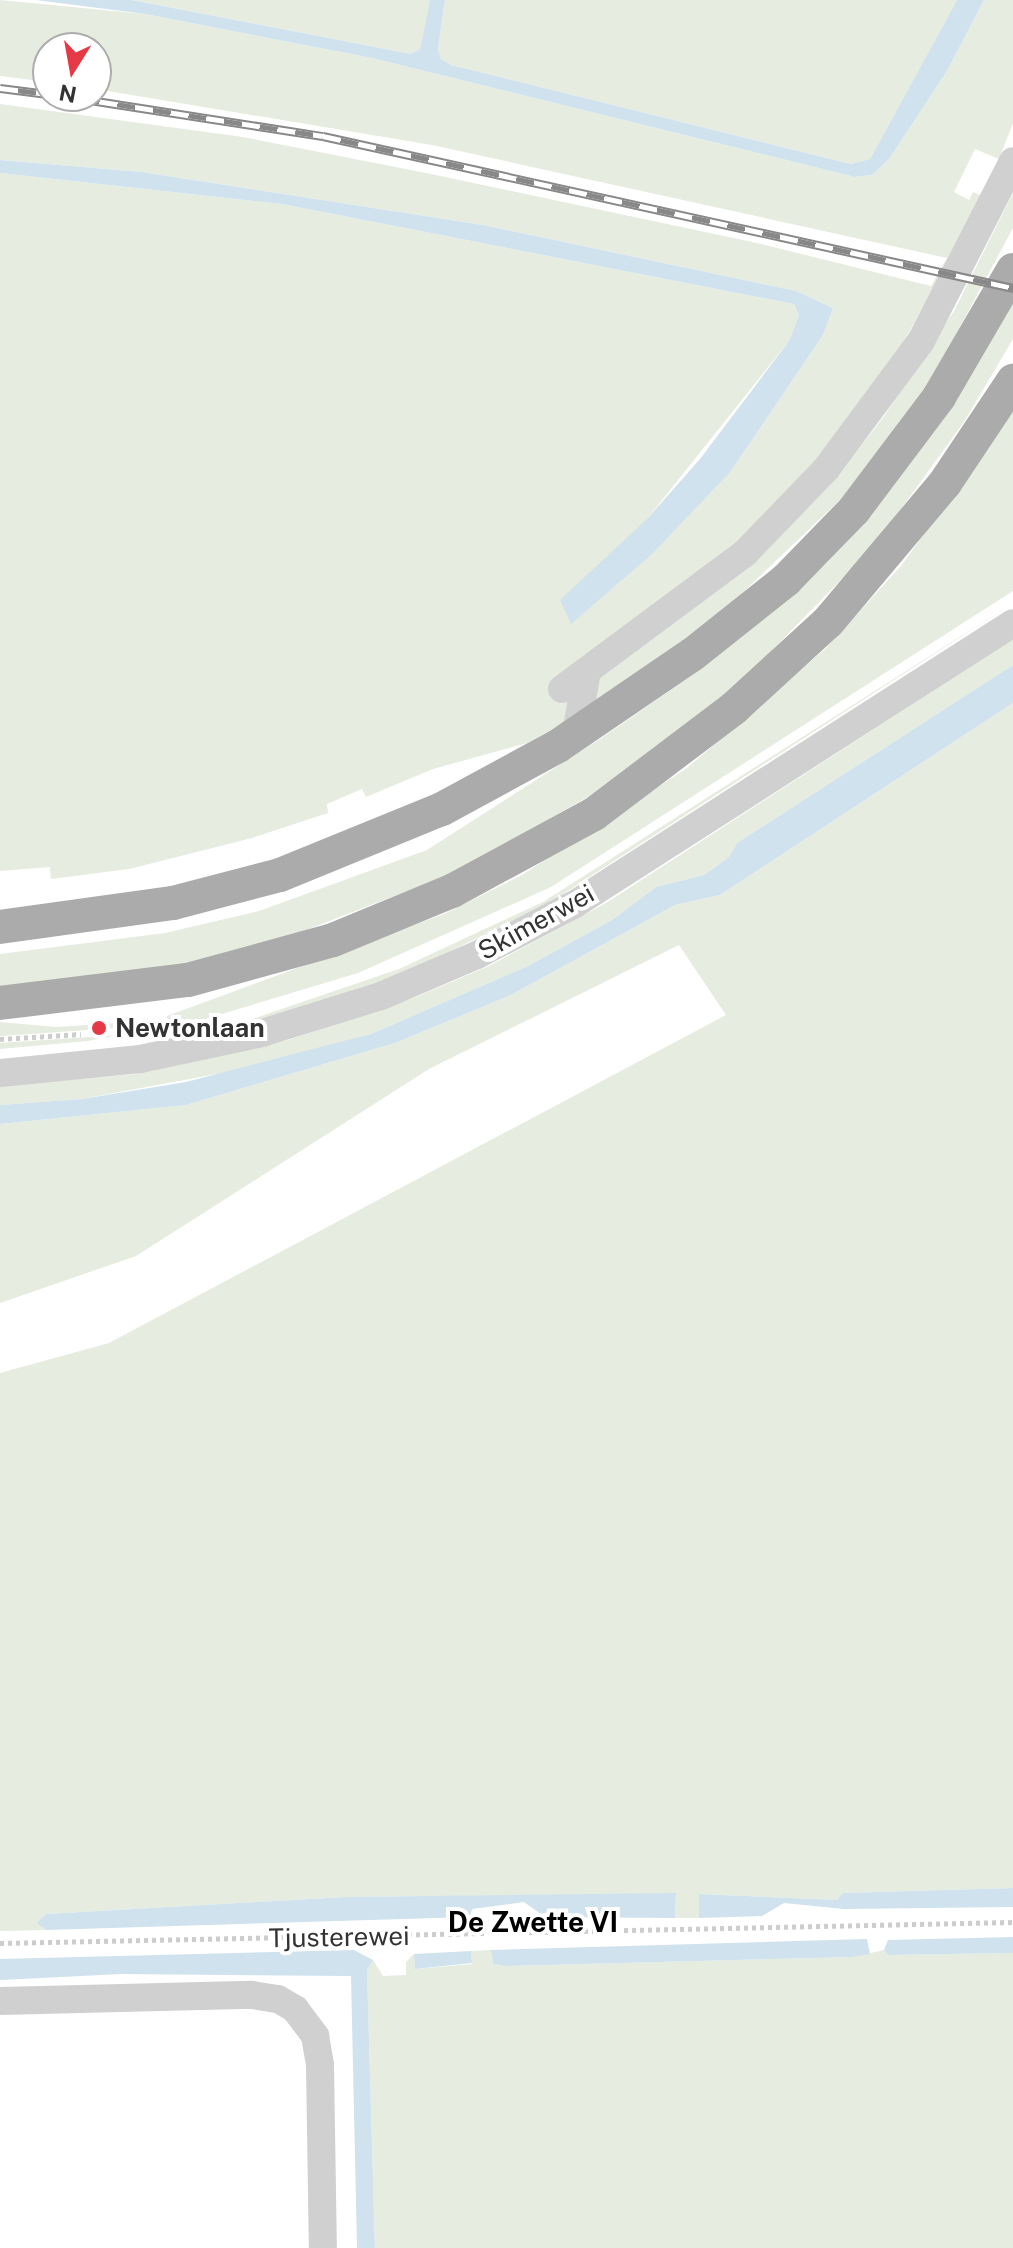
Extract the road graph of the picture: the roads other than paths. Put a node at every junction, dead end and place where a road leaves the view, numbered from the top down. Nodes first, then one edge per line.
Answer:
1 (1013, 161) edge
2 (1013, 270) edge
3 (1013, 381) edge
4 (1013, 623) edge
5 (587, 671) junction
6 (562, 689) dead end
7 (576, 734) junction
8 (0, 927) edge
9 (0, 1003) edge
10 (0, 1073) edge
11 (0, 2001) edge
12 (323, 2248) edge

1 - 5 street
2 - 7 main road
3 - 9 main road
4 - 10 street, Skimerwei
5 - 6 street
5 - 7 street
7 - 8 main road
11 - 12 street

